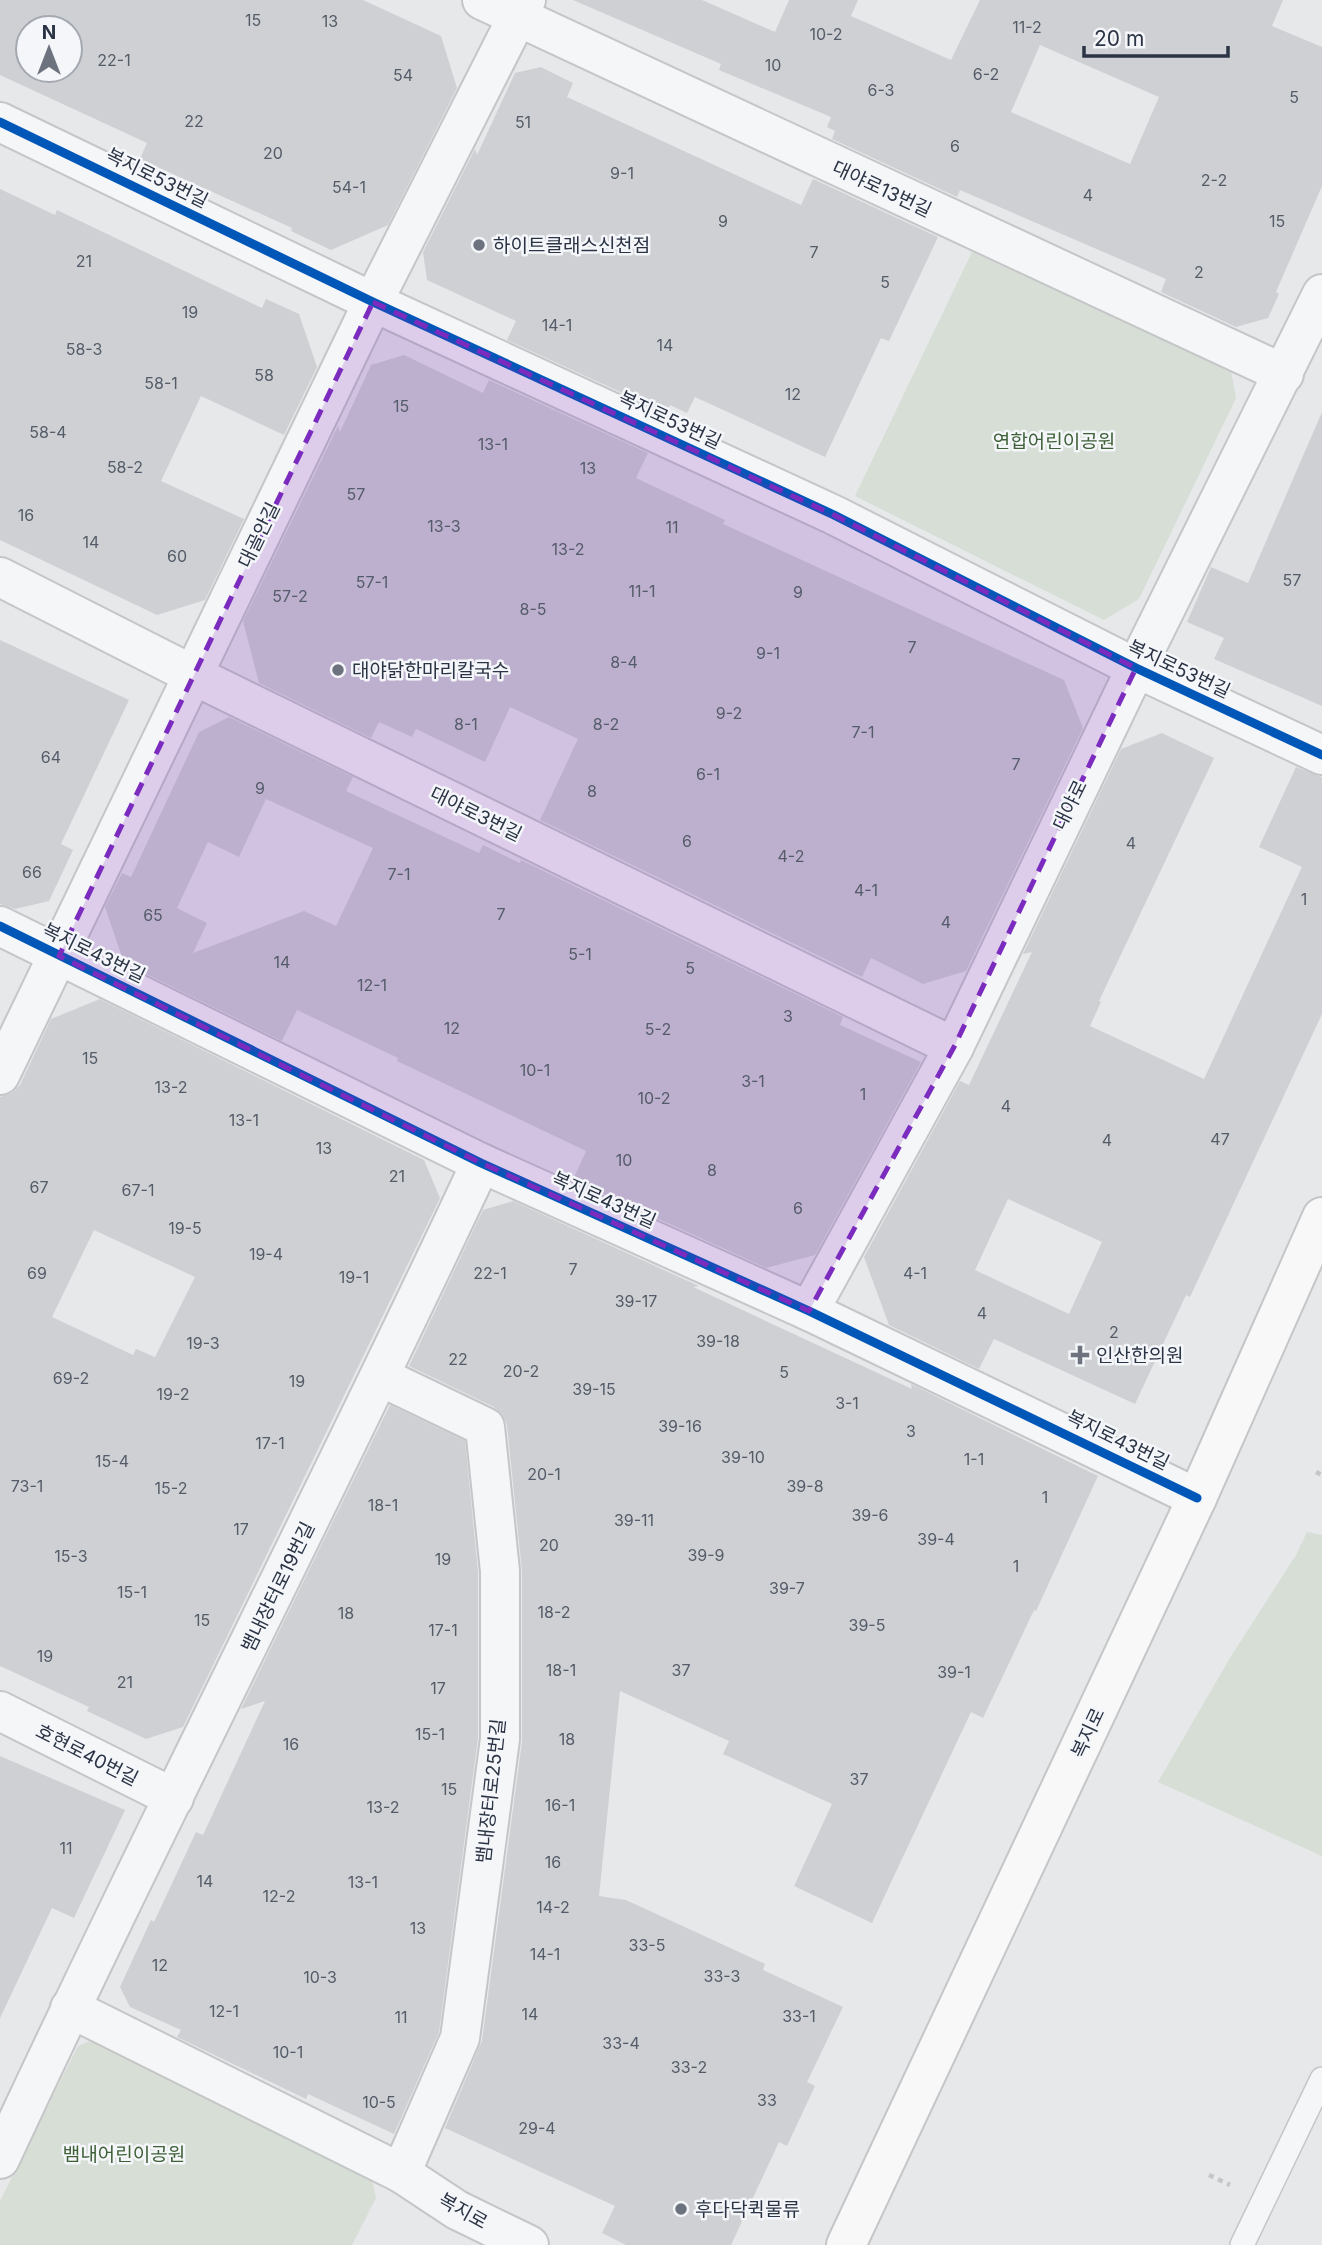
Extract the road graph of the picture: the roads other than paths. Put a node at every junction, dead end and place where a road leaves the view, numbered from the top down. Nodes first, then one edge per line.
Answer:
1 (482, 0) edge
2 (521, 9) edge
3 (0, 122) edge
4 (1322, 294) edge
5 (373, 302) junction
6 (1284, 374) junction
7 (0, 578) edge
8 (1136, 668) junction
9 (191, 674) junction
10 (1322, 755) edge
11 (0, 926) edge
12 (59, 956) junction
13 (954, 1047) junction
14 (0, 1075) edge
15 (481, 1163) junction
16 (1322, 1217) edge
17 (809, 1311) junction
18 (381, 1377) junction
19 (1197, 1498) junction
20 (0, 1711) edge
21 (174, 1798) junction
22 (70, 2008) junction
23 (1322, 2079) edge
24 (0, 2159) edge
25 (401, 2173) junction
26 (529, 2245) edge
27 (846, 2245) edge
28 (1242, 2245) edge

1 - 2 street, 대야로13번길
2 - 5 street, 대골안길
2 - 6 street, 대야로13번길
3 - 5 street, 복지로53번길
4 - 6 street, 대야로
5 - 8 street, 복지로53번길
5 - 9 street, 대골안길
6 - 8 street, 대야로
7 - 9 street, 대야로3번길
8 - 10 street, 복지로53번길
8 - 13 street, 대야로
9 - 12 street, 대골안길
9 - 13 street, 대야로3번길
11 - 12 street, 복지로43번길
12 - 14 street, 대골안길
12 - 15 street, 복지로43번길
13 - 17 street, 대야로
15 - 17 street, 복지로43번길
15 - 18 street, 뱀내장터로19번길
16 - 19 street, 복지로
17 - 19 street, 복지로43번길
18 - 21 street, 뱀내장터로19번길
18 - 25 street, 뱀내장터로25번길
19 - 27 street, 복지로
20 - 21 street, 호현로40번길
21 - 22 street, 뱀내장터로19번길
22 - 24 street, 뱀내장터로19번길
22 - 25 street
23 - 28 lane
25 - 26 street, 복지로

